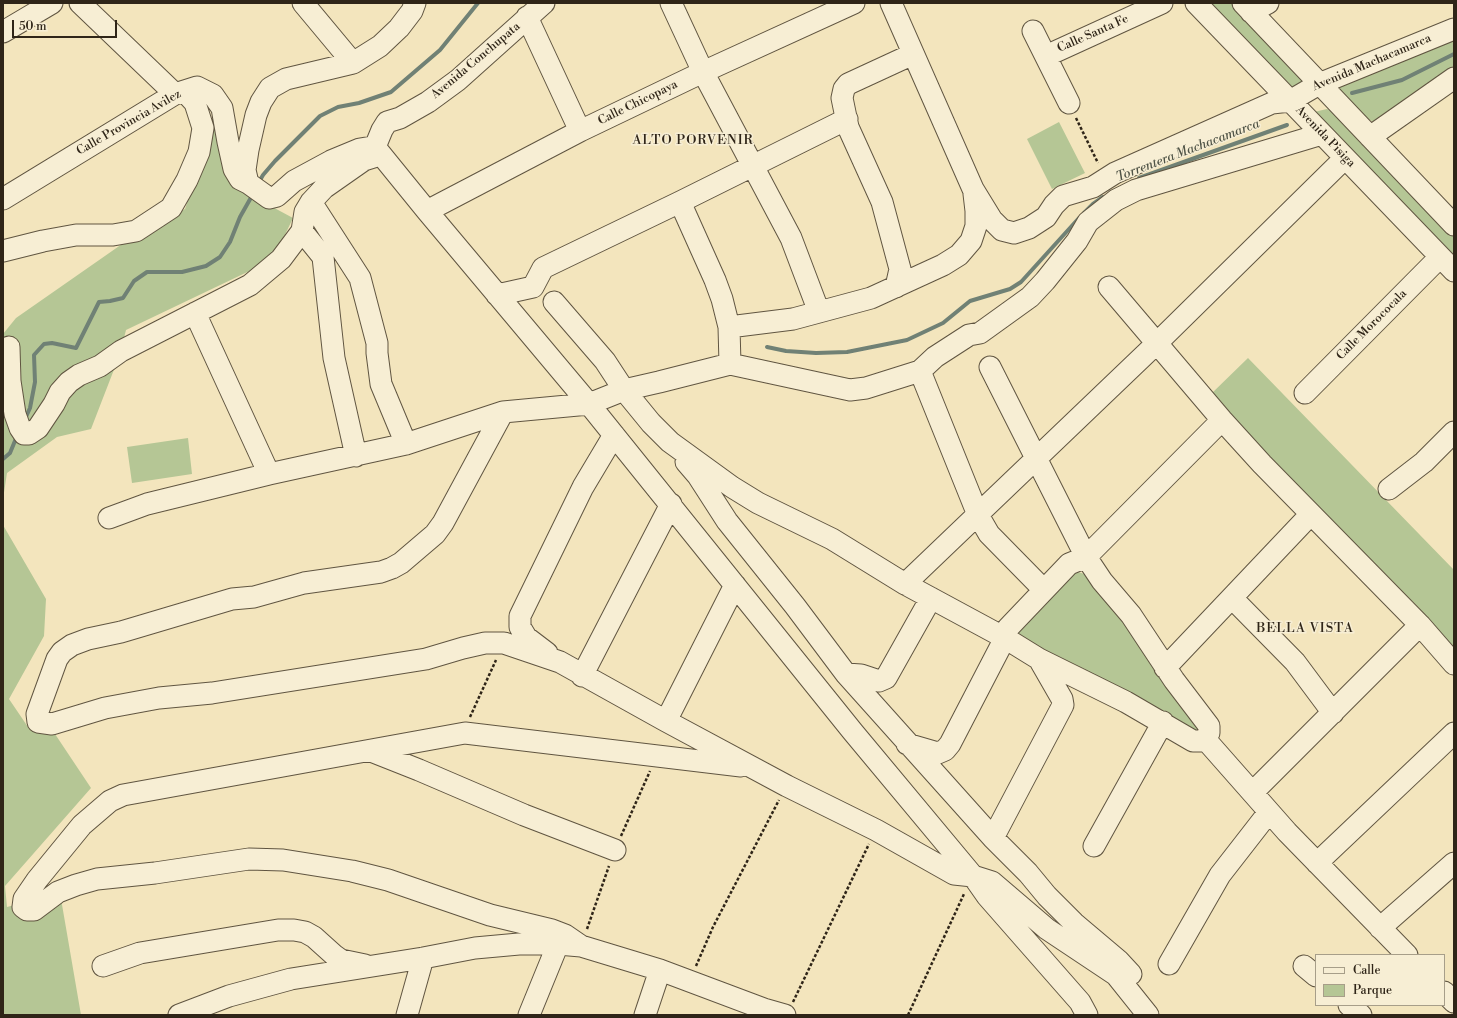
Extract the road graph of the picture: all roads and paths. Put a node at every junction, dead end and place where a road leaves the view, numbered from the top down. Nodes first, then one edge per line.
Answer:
1 (52, 3) edge
2 (80, 3) edge
3 (303, 3) edge
4 (415, 3) edge
5 (544, 3) edge
6 (671, 3) edge
7 (854, 3) edge
8 (891, 3) edge
9 (1162, 3) edge
10 (1196, 3) edge
11 (1254, 6) edge
12 (527, 17) junction
13 (1454, 29) edge
14 (1033, 31) dead end
15 (3, 32) edge
16 (913, 54) junction
17 (1046, 56) junction
18 (353, 63) junction
19 (703, 72) junction
20 (1454, 78) edge
21 (1319, 84) junction
22 (179, 92) junction
23 (1290, 101) junction
24 (1069, 103) joint
25 (847, 119) junction
26 (580, 131) junction
27 (1322, 134) junction
28 (1370, 137) junction
29 (378, 151) junction
30 (1345, 158) junction
31 (753, 166) junction
32 (1106, 180) junction
33 (248, 183) junction
34 (973, 189) junction
35 (3, 199) edge
36 (311, 202) junction
37 (680, 202) junction
38 (427, 211) junction
39 (1452, 219) edge
40 (302, 231) junction
41 (3, 252) edge
42 (1440, 257) junction
43 (1454, 271) edge
44 (896, 286) junction
45 (1110, 287) dead end
46 (497, 295) junction
47 (554, 302) dead end
48 (819, 312) junction
49 (195, 313) junction
50 (729, 327) junction
51 (1157, 343) junction
52 (9, 346) dead end
53 (730, 364) junction
54 (990, 366) dead end
55 (920, 371) junction
56 (624, 390) junction
57 (1305, 393) dead end
58 (589, 404) junction
59 (503, 412) junction
60 (1222, 420) junction
61 (1454, 432) edge
62 (614, 435) junction
63 (670, 442) junction
64 (406, 444) junction
65 (356, 456) junction
66 (1036, 459) junction
67 (269, 474) junction
68 (1389, 489) dead end
69 (671, 504) junction
70 (1311, 514) junction
71 (978, 515) junction
72 (108, 518) dead end
73 (1086, 556) junction
74 (905, 584) junction
75 (735, 585) junction
76 (1044, 590) junction
77 (931, 598) junction
78 (1232, 598) junction
79 (1420, 625) junction
80 (1005, 638) junction
81 (504, 643) junction
82 (1039, 659) junction
83 (560, 662) junction
84 (1454, 664) edge
85 (1165, 668) junction
86 (846, 674) junction
87 (582, 676) junction
88 (1333, 713) junction
89 (666, 721) junction
90 (1163, 722) junction
91 (465, 733) junction
92 (1454, 733) edge
93 (1205, 739) junction
94 (908, 744) junction
95 (371, 751) junction
96 (754, 767) junction
97 (787, 786) junction
98 (1253, 792) junction
99 (1269, 812) junction
100 (876, 830) junction
101 (993, 838) junction
102 (1094, 846) dead end
103 (615, 850) dead end
104 (1317, 863) junction
105 (1454, 863) edge
106 (973, 876) junction
107 (1380, 928) junction
108 (558, 944) junction
109 (581, 946) junction
110 (1406, 954) edge
111 (423, 958) junction
112 (1169, 964) dead end
113 (103, 966) dead end
114 (374, 966) junction
115 (660, 970) junction
116 (689, 980) junction
117 (1445, 993) edge
118 (1454, 1002) edge
119 (1350, 1006) edge
120 (787, 1011) edge
121 (763, 1012) edge
122 (179, 1015) edge
123 (407, 1015) edge
124 (529, 1015) edge
125 (645, 1015) edge
126 (908, 1015) edge
127 (1087, 1015) edge
128 (1148, 1015) edge
129 (1158, 1015) edge
130 (1361, 1015) edge

1 - 15 street
2 - 22 street
3 - 18 street
4 - 18 street
5 - 12 street, Avenida Conchupata
6 - 19 street
7 - 19 street, Calle Chicopaya
8 - 16 street
9 - 17 street, Calle Santa Fe
10 - 23 street, Avenida Pisiga
11 - 21 street
12 - 26 street
12 - 29 street, Avenida Conchupata
13 - 21 street, Avenida Machacamarca
14 - 17 street
16 - 25 street
16 - 34 street
17 - 24 street
18 - 33 street
19 - 26 street, Calle Chicopaya
19 - 31 street
20 - 28 street
21 - 23 street, Avenida Machacamarca
21 - 28 street
22 - 33 street, Calle Provincia Avilez
22 - 35 street, Calle Provincia Avilez
22 - 41 street
23 - 27 street, Avenida Pisiga
23 - 32 street, Avenida Machacamarca
24 - 32 path
25 - 31 street
25 - 44 street
26 - 38 street, Calle Chicopaya
27 - 30 street, Avenida Pisiga
27 - 55 street
28 - 39 street
29 - 33 street, Calle Provincia Avilez
29 - 36 street
29 - 38 street
30 - 42 street, Avenida Pisiga
30 - 51 street
31 - 37 street
31 - 48 street
32 - 34 street, Avenida Machacamarca
34 - 44 street
36 - 40 street
36 - 64 street
37 - 46 street
37 - 50 street
38 - 46 street
40 - 49 street
40 - 65 street
42 - 43 street, Avenida Pisiga
42 - 57 street, Calle Morococala
44 - 48 street
45 - 51 street
46 - 58 street
47 - 56 street
48 - 50 street
49 - 52 street
49 - 67 street
50 - 53 street
51 - 60 street
51 - 66 street
53 - 55 street
53 - 56 street
54 - 66 street
55 - 71 street
56 - 58 street
56 - 63 street
58 - 59 street
58 - 62 street
59 - 64 street
59 - 81 street
60 - 70 street
60 - 73 street
61 - 68 street
62 - 69 street
62 - 83 street
63 - 74 street
63 - 86 street
64 - 65 street
65 - 67 street
66 - 71 street
66 - 73 street
67 - 72 street
69 - 75 street
69 - 87 street
70 - 78 street
70 - 79 street
71 - 74 street
71 - 76 street
73 - 76 street
73 - 85 street
74 - 77 street
75 - 89 street
75 - 106 street
76 - 80 street
77 - 80 street
77 - 86 street
78 - 85 street
78 - 88 street
79 - 84 street
79 - 88 street
80 - 82 street
80 - 94 street
81 - 83 street
81 - 91 path
82 - 90 street
82 - 101 street
83 - 87 street
85 - 93 street
86 - 94 street
87 - 89 street
88 - 98 street
89 - 96 street
90 - 93 street
90 - 102 street
91 - 95 street
91 - 96 street
92 - 104 street
93 - 98 street
94 - 101 street
95 - 103 street
95 - 109 street
96 - 97 street
97 - 100 street
97 - 116 path
98 - 99 street
99 - 104 street
99 - 112 street
100 - 106 street
100 - 120 path
101 - 129 street
104 - 107 street
105 - 107 street
106 - 126 path
106 - 127 street
106 - 128 street
107 - 110 street
108 - 109 street
108 - 111 street
108 - 124 street
109 - 115 street
111 - 114 street
111 - 123 street
113 - 114 street
114 - 122 street
115 - 116 street
115 - 125 street
116 - 121 street
117 - 118 street
119 - 130 street
120 - 121 street

